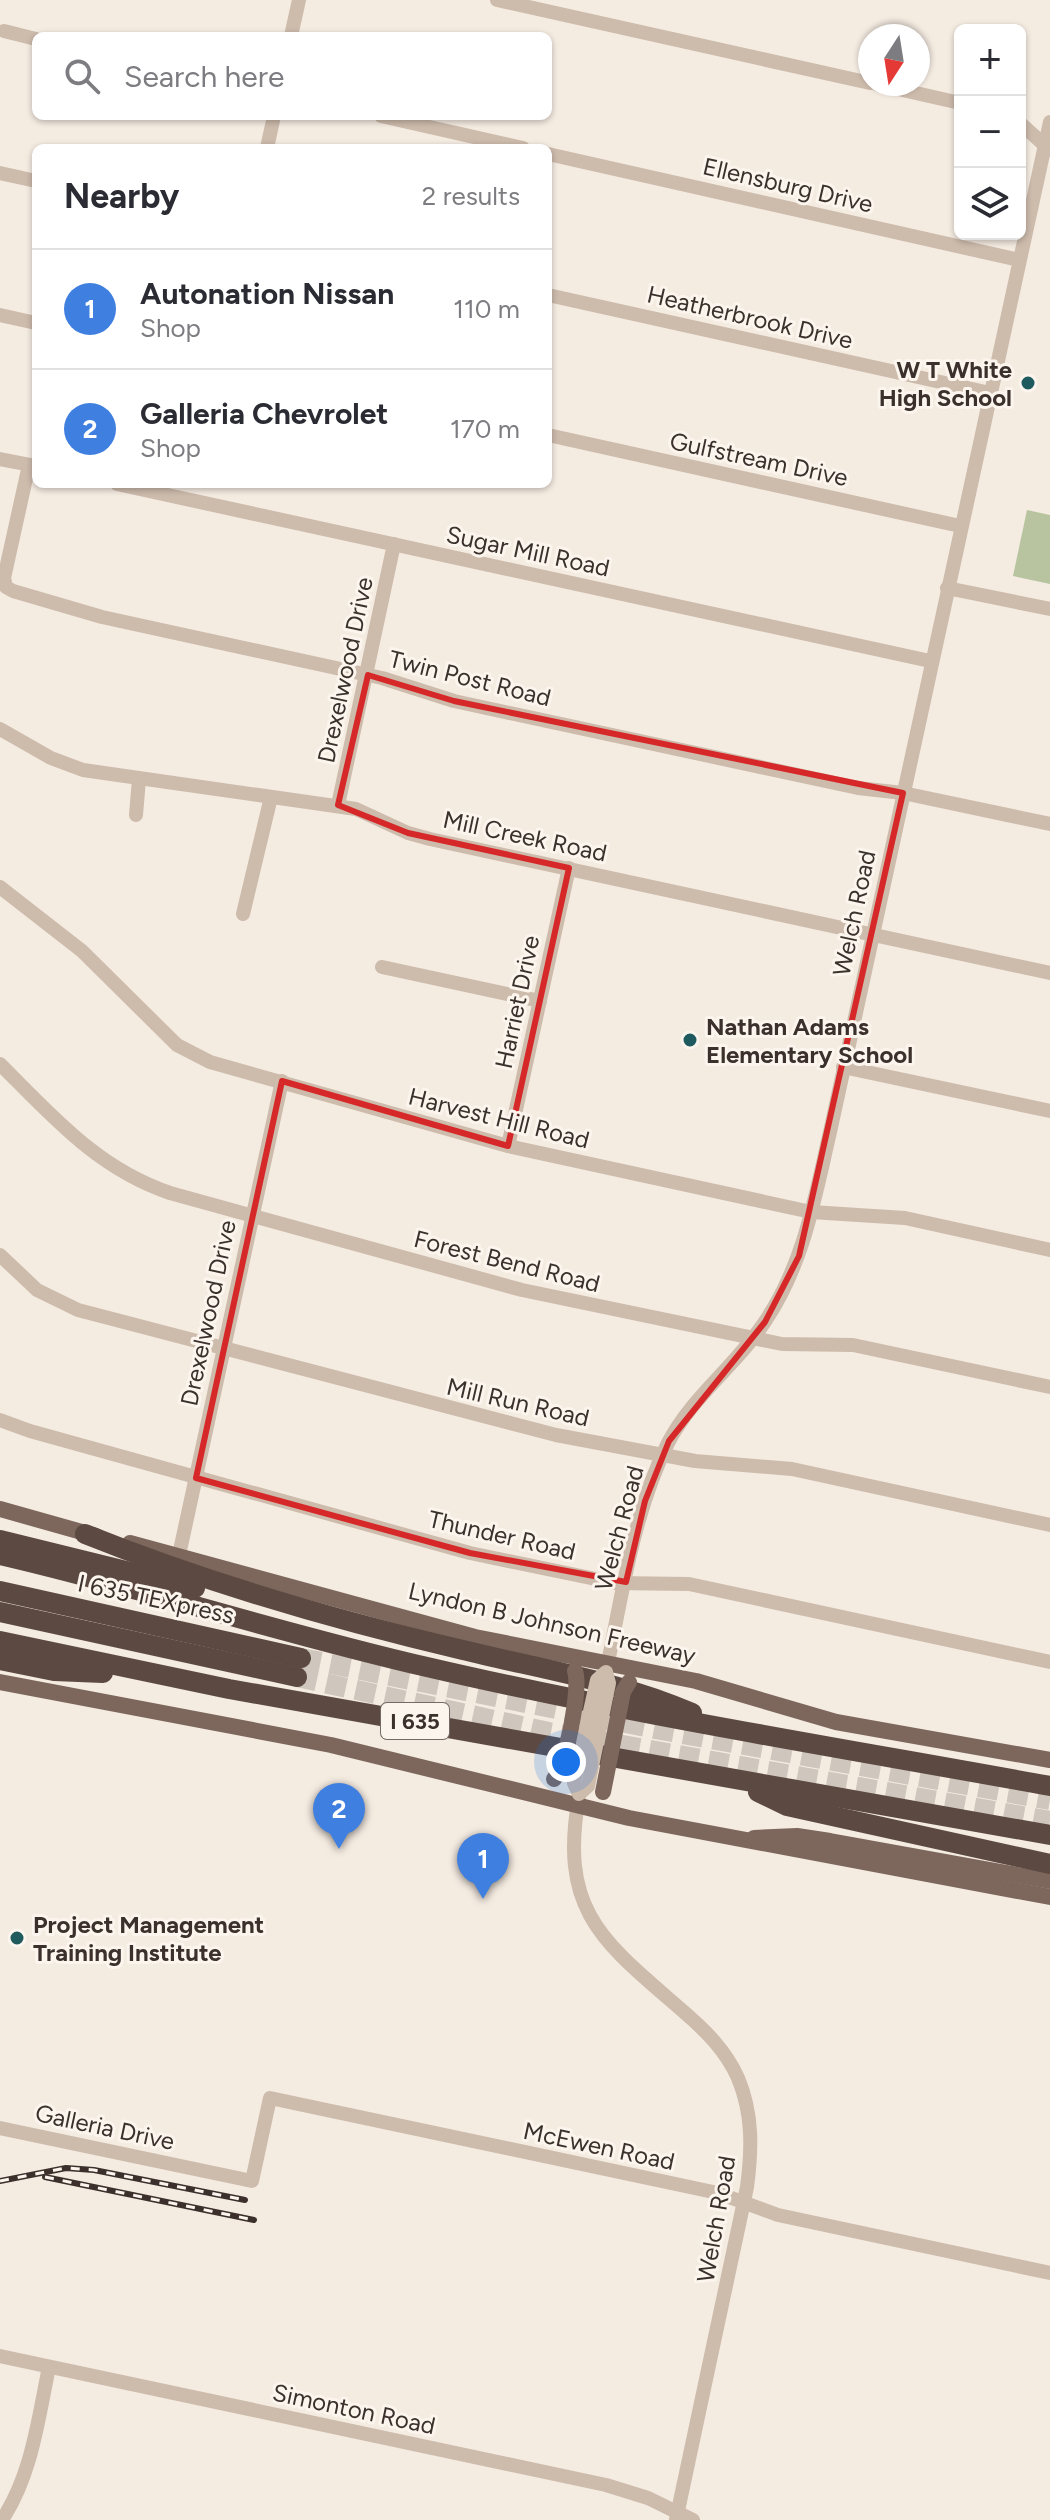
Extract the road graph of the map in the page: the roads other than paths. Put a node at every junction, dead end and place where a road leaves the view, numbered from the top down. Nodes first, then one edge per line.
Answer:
1 (299, 0) edge
2 (497, 0) edge
3 (4, 31) dead end
4 (292, 32) edge
5 (32, 38) edge
6 (858, 80) edge
7 (929, 96) edge
8 (954, 102) edge
9 (273, 120) edge
10 (399, 120) edge
11 (1050, 122) edge
12 (1026, 129) edge
13 (268, 144) edge
14 (505, 144) edge
15 (1047, 149) edge
16 (552, 155) edge
17 (0, 173) edge
18 (32, 180) edge
19 (1019, 260) junction
20 (552, 296) edge
21 (0, 315) edge
22 (32, 322) edge
23 (990, 393) junction
24 (552, 436) edge
25 (0, 459) edge
26 (32, 465) edge
27 (135, 488) edge
28 (191, 488) edge
29 (188, 500) junction
30 (960, 526) junction
31 (394, 544) junction
32 (947, 588) junction
33 (1050, 609) edge
34 (930, 661) junction
35 (368, 675) junction
36 (0, 729) edge
37 (139, 779) junction
38 (903, 793) junction
39 (271, 797) junction
40 (338, 805) junction
41 (136, 815) dead end
42 (1050, 824) edge
43 (569, 868) junction
44 (0, 887) edge
45 (243, 914) dead end
46 (872, 935) junction
47 (382, 967) dead end
48 (1050, 973) edge
49 (540, 1001) junction
50 (0, 1064) edge
51 (843, 1067) junction
52 (282, 1081) junction
53 (1050, 1111) edge
54 (508, 1146) junction
55 (811, 1212) junction
56 (251, 1217) junction
57 (1050, 1250) edge
58 (0, 1255) edge
59 (753, 1338) junction
60 (222, 1349) junction
61 (1050, 1387) edge
62 (0, 1420) edge
63 (662, 1456) junction
64 (196, 1478) junction
65 (0, 1509) edge
66 (1050, 1525) edge
67 (85, 1534) junction
68 (0, 1540) edge
69 (0, 1555) edge
70 (179, 1555) junction
71 (626, 1582) junction
72 (0, 1591) edge
73 (0, 1612) edge
74 (0, 1641) edge
75 (339, 1644) junction
76 (564, 1655) junction
77 (0, 1660) edge
78 (1050, 1662) edge
79 (607, 1667) junction
80 (669, 1675) junction
81 (161, 1676) junction
82 (0, 1682) edge
83 (725, 1727) junction
84 (1050, 1760) edge
85 (737, 1781) junction
86 (1050, 1786) edge
87 (505, 1789) junction
88 (578, 1800) junction
89 (629, 1818) junction
90 (1050, 1835) edge
91 (740, 1840) junction
92 (1050, 1864) edge
93 (1050, 1881) edge
94 (1050, 1897) edge
95 (0, 2128) edge
96 (202, 2170) joint
97 (744, 2201) junction
98 (1050, 2273) edge
99 (0, 2356) edge
100 (49, 2367) junction
101 (676, 2516) edge
102 (2, 2520) edge
103 (693, 2520) edge

1 - 4 street
2 - 6 street
3 - 5 street
7 - 8 street
9 - 13 street
10 - 14 street
11 - 15 street, Welch Road
12 - 15 street
15 - 19 street, Welch Road
16 - 19 street, Ellensburg Drive
17 - 18 street
19 - 23 street, Welch Road
20 - 23 street, Heatherbrook Drive
21 - 22 street
23 - 30 street, Welch Road
24 - 30 street, Gulfstream Drive
25 - 26 street
26 - 35 street, Twin Post Road
27 - 29 street, Sugar Mill Road
28 - 29 street
29 - 31 street, Sugar Mill Road
30 - 32 street, Welch Road
31 - 34 street, Sugar Mill Road
31 - 35 street, Drexelwood Drive
32 - 33 street
32 - 34 street, Welch Road
34 - 38 street, Welch Road
35 - 38 street, Twin Post Road
35 - 40 street, Drexelwood Drive
36 - 37 street, Mill Creek Road
37 - 39 street, Mill Creek Road
37 - 41 street
38 - 42 street, Twin Post Road
38 - 46 street, Welch Road
39 - 40 street, Mill Creek Road
39 - 45 street
40 - 43 street, Mill Creek Road
43 - 46 street, Mill Creek Road
43 - 49 street, Harriet Drive
44 - 52 street, Harvest Hill Road
46 - 48 street, Mill Creek Road
46 - 51 street, Welch Road
47 - 49 street
49 - 54 street, Harriet Drive
50 - 56 street, Forest Bend Road
51 - 53 street
51 - 55 street, Welch Road
52 - 54 street, Harvest Hill Road
52 - 56 street, Drexelwood Drive
54 - 55 street, Harvest Hill Road
55 - 57 street, Harvest Hill Road
55 - 59 street, Welch Road
56 - 59 street, Forest Bend Road
56 - 60 street, Drexelwood Drive
58 - 60 street, Mill Run Road
59 - 61 street, Forest Bend Road
59 - 63 street, Welch Road
60 - 63 street, Mill Run Road
60 - 64 street, Drexelwood Drive
62 - 64 street, Thunder Road
63 - 66 street, Mill Run Road
63 - 71 street, Welch Road
64 - 70 street, Drexelwood Drive
64 - 71 street, Thunder Road
65 - 67 main road, Lyndon B Johnson Freeway
67 - 70 main road, Lyndon B Johnson Freeway
67 - 83 highway
68 - 75 highway
69 - 75 highway, I 635
70 - 76 main road, Lyndon B Johnson Freeway
71 - 78 street, Thunder Road
71 - 79 street, Welch Road
72 - 73 highway, I 635 TEXpress
74 - 81 highway, I 635
75 - 83 highway, I 635
76 - 79 main road, Lyndon B Johnson Freeway
76 - 87 main road, bridge
77 - 81 highway
79 - 80 main road, Lyndon B Johnson Freeway
79 - 88 street, Welch Road, bridge
80 - 84 main road, Lyndon B Johnson Freeway
80 - 89 main road, bridge
81 - 85 highway, I 635
82 - 87 main road
83 - 86 highway, I 635
85 - 90 highway, I 635
85 - 92 highway
87 - 88 main road
88 - 89 main road
88 - 97 street, Welch Road
89 - 91 main road
91 - 93 main road
91 - 94 main road
95 - 96 street, Galleria Drive
96 - 97 street, McEwen Road
97 - 98 street, McEwen Road
97 - 101 street, Welch Road
99 - 100 street, Simonton Road
100 - 101 street, Simonton Road
100 - 102 street
101 - 103 street, Simonton Road

